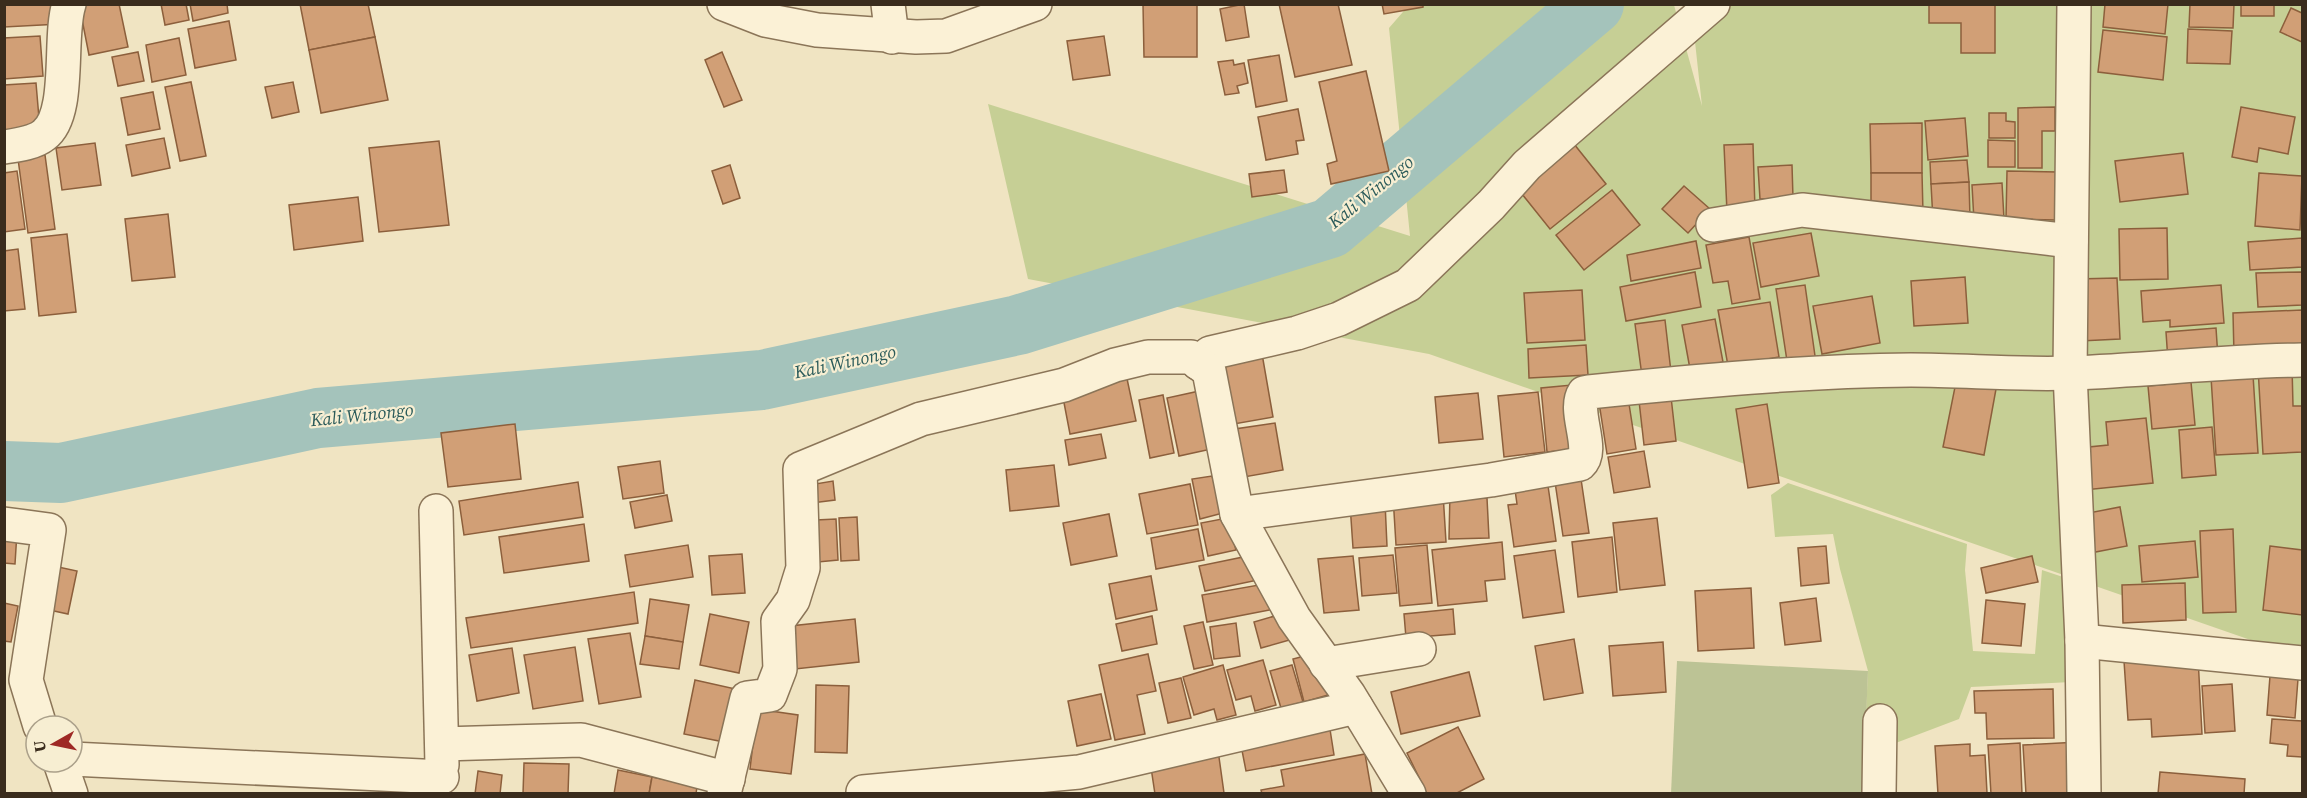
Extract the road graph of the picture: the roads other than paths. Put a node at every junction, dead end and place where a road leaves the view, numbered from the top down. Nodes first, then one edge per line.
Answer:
1 (69, 4) edge
2 (724, 4) edge
3 (888, 4) edge
4 (1035, 4) edge
5 (1713, 4) edge
6 (2074, 4) edge
7 (892, 37) junction
8 (4, 147) edge
9 (1713, 225) dead end
10 (2071, 241) junction
11 (2302, 360) edge
12 (1198, 363) junction
13 (2070, 373) junction
14 (436, 511) dead end
15 (1237, 514) junction
16 (4, 524) edge
17 (2082, 640) junction
18 (1419, 649) dead end
19 (2302, 663) edge
20 (1326, 664) junction
21 (1356, 707) junction
22 (36, 714) edge
23 (1880, 721) dead end
24 (442, 744) junction
25 (84, 759) edge
26 (64, 774) edge
27 (1082, 783) edge
28 (442, 785) edge
29 (726, 786) edge
30 (863, 792) dead end
31 (71, 794) edge
32 (1409, 794) edge
33 (1879, 794) edge
34 (2084, 794) edge

1 - 8 street
2 - 7 street
3 - 7 street
4 - 7 street
5 - 12 street
6 - 10 street
9 - 10 street
10 - 13 street
11 - 13 street
12 - 15 street
12 - 29 street
13 - 15 street
13 - 17 street
14 - 24 street
15 - 20 street
16 - 22 street
17 - 19 street
17 - 34 street
18 - 20 street
20 - 21 street
21 - 27 street
21 - 32 street
23 - 33 street
24 - 28 street
24 - 29 street
25 - 28 street
26 - 31 street
27 - 30 street

